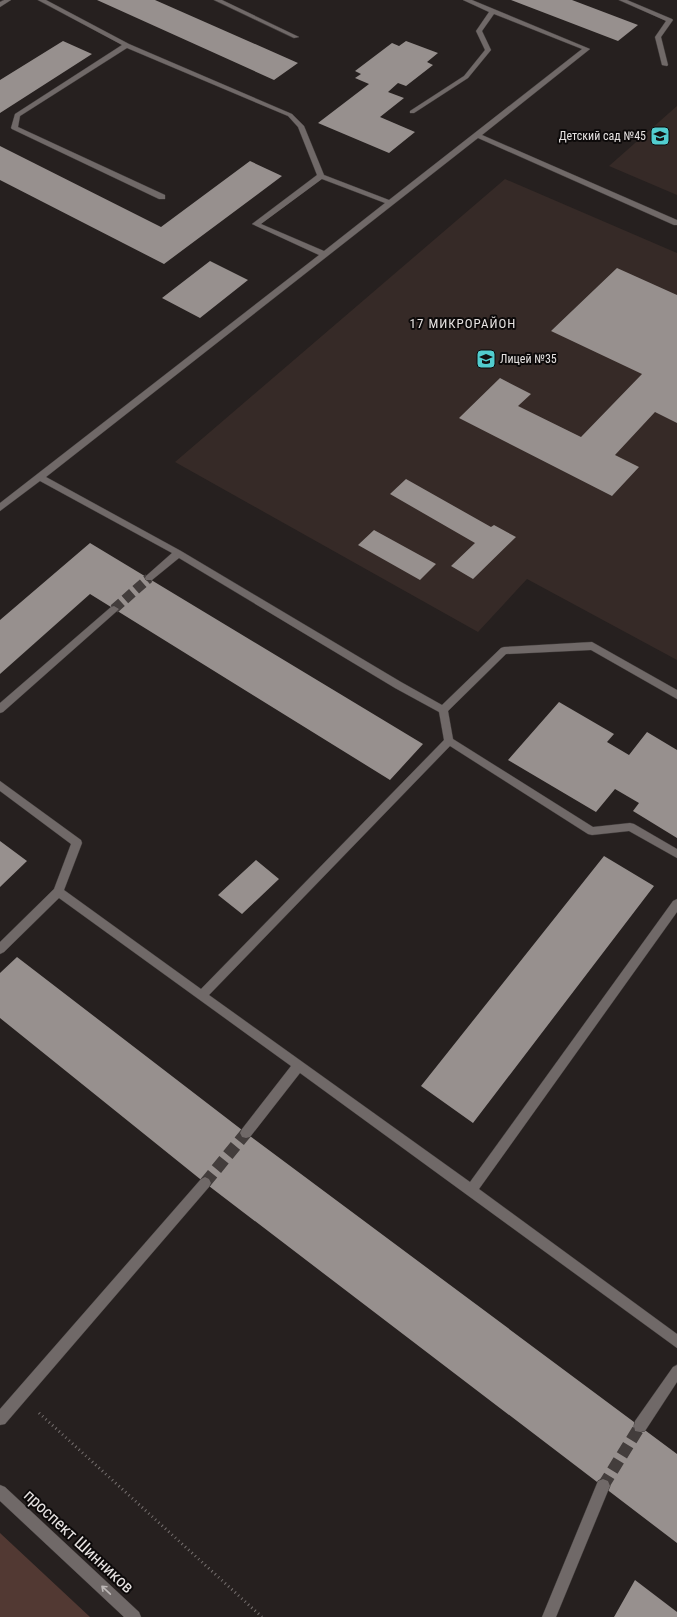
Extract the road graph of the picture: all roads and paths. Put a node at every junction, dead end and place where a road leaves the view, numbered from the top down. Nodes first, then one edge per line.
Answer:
1 (8, 0) edge
2 (41, 0) edge
3 (217, 0) edge
4 (466, 0) edge
5 (622, 0) edge
6 (0, 5) edge
7 (493, 11) junction
8 (677, 14) edge
9 (670, 20) junction
10 (296, 37) dead end
11 (127, 45) junction
12 (665, 65) dead end
13 (412, 112) dead end
14 (477, 136) junction
15 (321, 176) junction
16 (162, 197) dead end
17 (390, 203) junction
18 (677, 223) edge
19 (324, 254) junction
20 (40, 477) junction
21 (0, 508) edge
22 (178, 553) junction
23 (149, 578) tunnel mouth
24 (114, 609) tunnel mouth
25 (677, 695) edge
26 (0, 709) edge
27 (443, 710) junction
28 (449, 741) junction
29 (0, 785) edge
30 (677, 854) edge
31 (58, 892) junction
32 (677, 904) edge
33 (0, 949) edge
34 (202, 996) junction
35 (298, 1066) junction
36 (246, 1133) tunnel mouth
37 (205, 1183) tunnel mouth
38 (471, 1190) junction
39 (677, 1342) edge
40 (677, 1371) edge
41 (20, 1396) junction
42 (0, 1419) edge
43 (640, 1426) tunnel mouth
44 (603, 1486) tunnel mouth
45 (0, 1492) edge
46 (134, 1617) edge
47 (262, 1617) edge
48 (548, 1617) edge

1 - 6 street
2 - 11 street
3 - 10 street
4 - 7 street
5 - 9 street
7 - 13 street
7 - 14 street
8 - 9 street
9 - 12 street
11 - 15 street
11 - 16 street
14 - 17 street
14 - 18 street
15 - 17 street
15 - 19 street
17 - 19 street
19 - 20 street
20 - 21 street
20 - 22 street
22 - 23 street
22 - 27 street
24 - 26 street
25 - 27 street
27 - 28 street
28 - 30 street
28 - 34 street
29 - 31 street
31 - 33 street
31 - 34 street
32 - 38 street
34 - 35 street
35 - 36 street
35 - 38 street
37 - 41 street
38 - 39 street
40 - 43 street
41 - 42 street
41 - 47 path
44 - 48 street
46 -> 45 street, проспект Шинников

